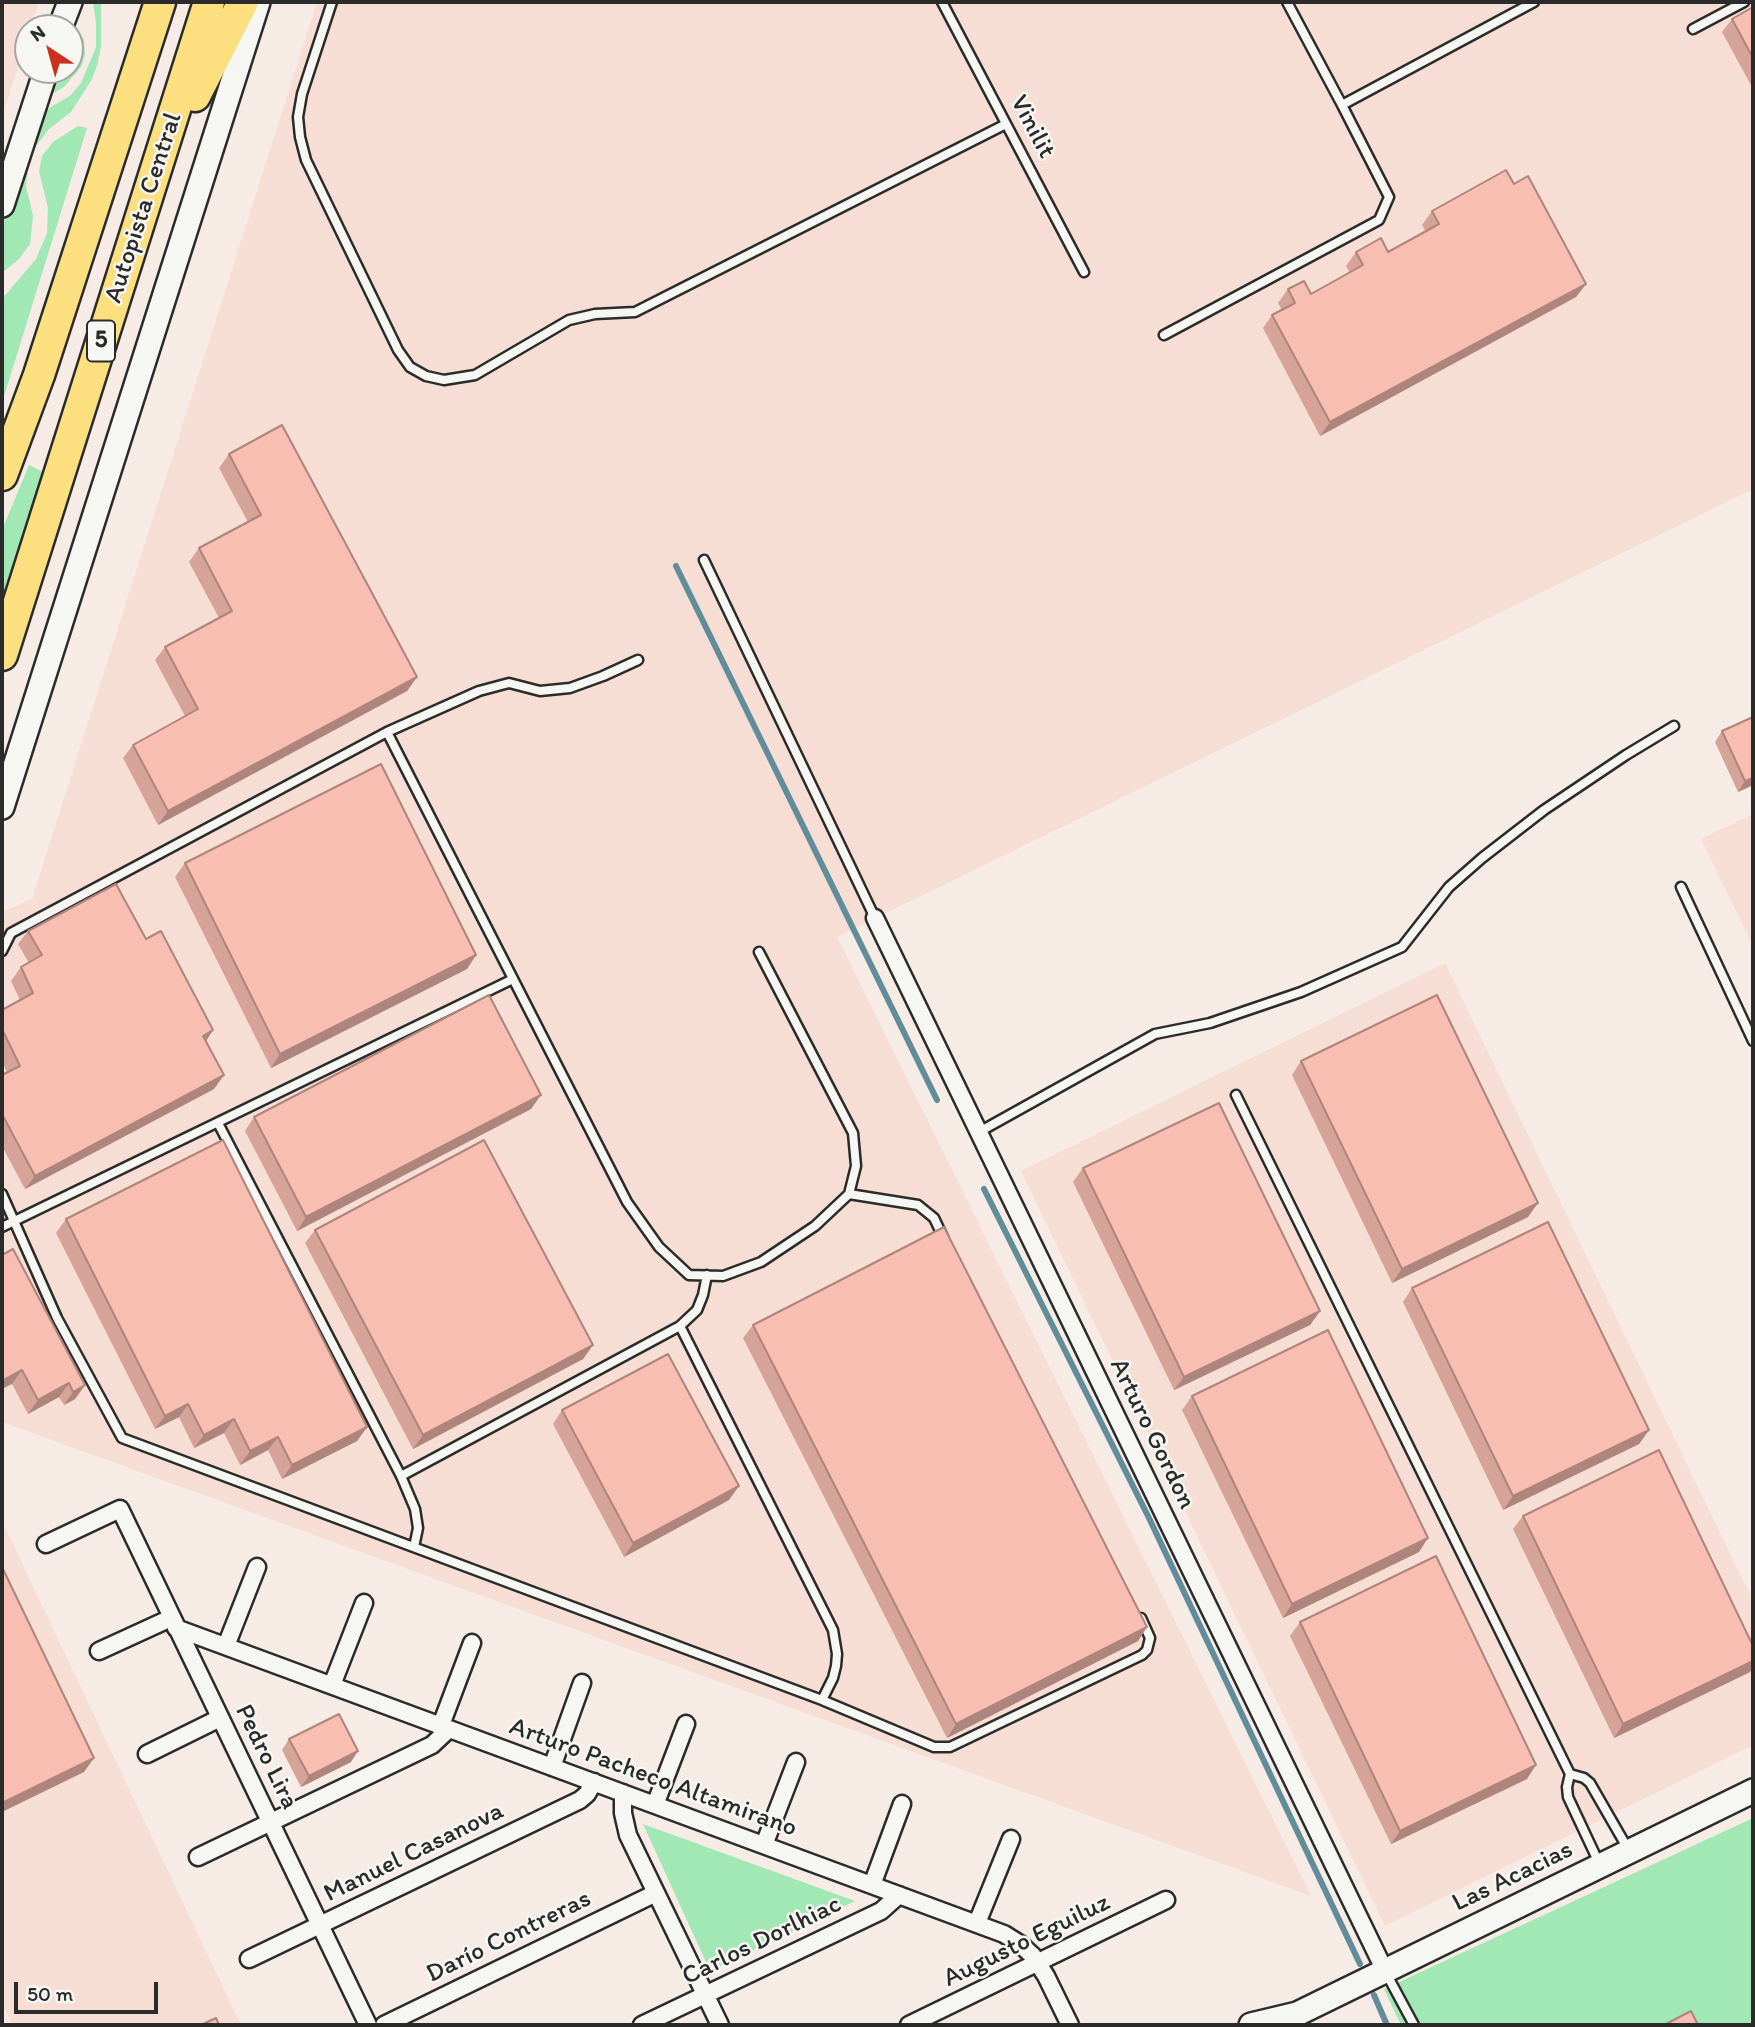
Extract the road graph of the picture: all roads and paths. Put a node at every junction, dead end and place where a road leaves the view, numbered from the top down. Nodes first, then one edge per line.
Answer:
1 (160, 2) edge
2 (209, 2) edge
3 (243, 2) edge
4 (258, 2) edge
5 (332, 2) edge
6 (942, 2) edge
7 (1287, 2) edge
8 (1534, 2) edge
9 (1744, 2) edge
10 (1693, 29) dead end
11 (41, 84) edge
12 (1342, 105) junction
13 (1006, 124) junction
14 (160, 157) junction
15 (2, 205) edge
16 (1084, 272) dead end
17 (1164, 335) dead end
18 (2, 475) edge
19 (704, 560) dead end
20 (2, 655) edge
21 (638, 660) dead end
22 (1674, 726) dead end
23 (387, 732) junction
24 (2, 807) edge
25 (1681, 887) dead end
26 (875, 918) joint
27 (2, 951) edge
28 (759, 952) dead end
29 (513, 979) junction
30 (1753, 1041) edge
31 (1236, 1095) dead end
32 (218, 1123) junction
33 (979, 1132) junction
34 (2, 1194) edge
35 (849, 1194) junction
36 (13, 1221) junction
37 (2, 1227) edge
38 (946, 1242) edge
39 (707, 1275) junction
40 (680, 1326) junction
41 (401, 1476) junction
42 (46, 1544) dead end
43 (414, 1547) junction
44 (257, 1567) dead end
45 (364, 1603) dead end
46 (1134, 1604) edge
47 (174, 1623) junction
48 (472, 1643) dead end
49 (226, 1646) junction
50 (99, 1651) dead end
51 (582, 1684) dead end
52 (332, 1685) junction
53 (822, 1700) junction
54 (220, 1718) junction
55 (686, 1724) dead end
56 (445, 1727) junction
57 (147, 1754) dead end
58 (796, 1762) dead end
59 (552, 1767) junction
60 (1570, 1774) junction
61 (594, 1782) junction
62 (1753, 1791) edge
63 (623, 1793) junction
64 (902, 1804) dead end
65 (655, 1805) junction
66 (271, 1822) junction
67 (1011, 1839) dead end
68 (764, 1845) junction
69 (1629, 1852) junction
70 (198, 1857) dead end
71 (1600, 1866) junction
72 (872, 1885) junction
73 (656, 1893) junction
74 (899, 1895) junction
75 (1166, 1900) dead end
76 (977, 1923) junction
77 (320, 1925) junction
78 (249, 1959) dead end
79 (1038, 1963) junction
80 (1385, 1970) junction
81 (705, 1995) junction
82 (1295, 2021) edge
83 (368, 2025) edge
84 (384, 2025) edge
85 (642, 2025) edge
86 (720, 2025) edge
87 (909, 2025) edge
88 (1070, 2025) edge
89 (1251, 2025) edge
90 (1414, 2025) edge

1 - 18 highway, Autopista Central / 5
2 - 14 highway, Autopista Central / 5
3 - 14 highway
4 - 24 street
5 - 13 lane
6 - 13 lane, Vinilit
7 - 12 lane
8 - 12 lane
9 - 10 lane
11 - 15 street
12 - 17 lane
13 - 16 lane, Vinilit
14 - 20 highway, Autopista Central / 5
19 - 26 lane
21 - 23 lane
22 - 33 lane
23 - 27 lane
23 - 29 lane
25 - 30 lane
26 - 33 street, Arturo Gordon
28 - 35 lane
29 - 32 lane
29 - 39 lane
31 - 60 lane
32 - 36 lane
32 - 41 lane
33 - 80 street, Arturo Gordon
34 - 36 lane
35 - 38 lane
35 - 39 lane
36 - 37 lane
36 - 43 lane
39 - 40 lane
40 - 41 lane
40 - 53 lane
41 - 43 lane
42 - 47 street, Pedro Lira
43 - 53 lane
44 - 49 street
45 - 52 street
46 - 53 lane
47 - 49 street, Arturo Pacheco Altamirano
47 - 50 street
47 - 54 street, Pedro Lira
48 - 56 street
49 - 52 street, Arturo Pacheco Altamirano
51 - 59 street
52 - 56 street, Arturo Pacheco Altamirano
54 - 57 street
54 - 66 street, Pedro Lira
55 - 65 street
56 - 59 street, Arturo Pacheco Altamirano
56 - 66 street
58 - 68 street
59 - 61 street, Arturo Pacheco Altamirano
60 - 69 lane
60 - 71 lane
61 - 63 street, Arturo Pacheco Altamirano
61 - 77 street, Manuel Casanova
62 - 69 street, Las Acacias
63 - 65 street, Arturo Pacheco Altamirano
63 - 73 street
64 - 72 street
65 - 68 street, Arturo Pacheco Altamirano
66 - 70 street
66 - 77 street, Pedro Lira
67 - 76 street
68 - 72 street, Arturo Pacheco Altamirano
69 - 71 street, Las Acacias
71 - 80 street, Las Acacias
72 - 74 street, Arturo Pacheco Altamirano
73 - 81 street
73 - 84 street, Darío Contreras
74 - 76 street, Arturo Pacheco Altamirano
74 - 81 street, Carlos Dorlhiac
75 - 79 street, Augusto Eguiluz
76 - 79 street, Arturo Pacheco Altamirano
77 - 78 street, Manuel Casanova
77 - 83 street, Pedro Lira
79 - 87 street, Augusto Eguiluz
79 - 88 street, Arturo Pacheco Altamirano
80 - 82 street, Las Acacias
80 - 90 lane
81 - 85 street, Carlos Dorlhiac
81 - 86 street
82 - 89 street, Las Acacias

